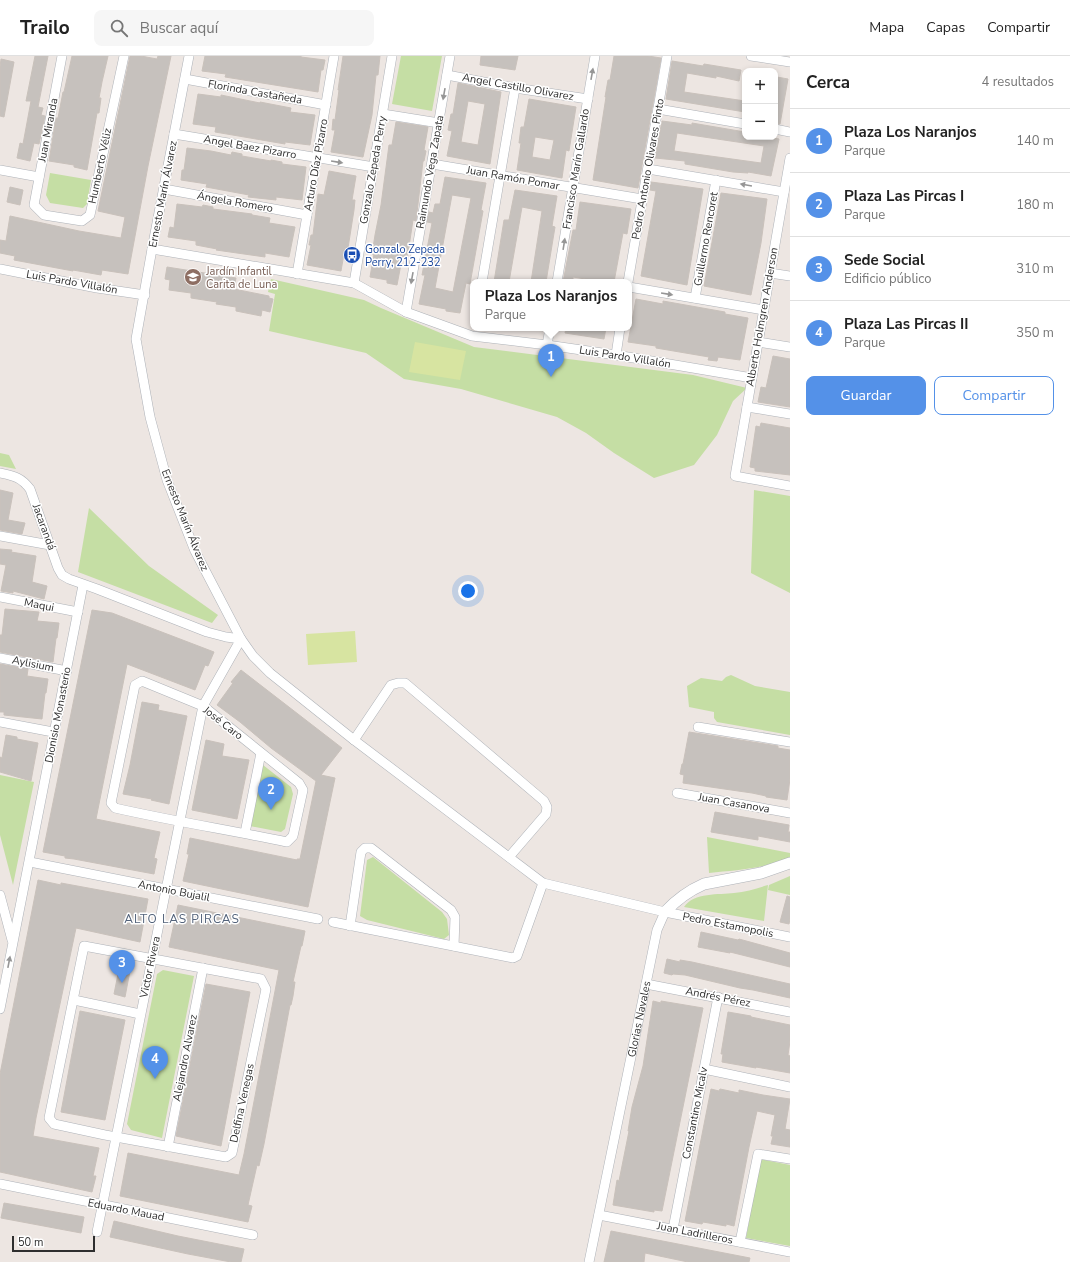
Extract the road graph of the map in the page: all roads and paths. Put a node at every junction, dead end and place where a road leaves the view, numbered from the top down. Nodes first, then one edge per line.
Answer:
1 (62, 56) edge
2 (124, 56) edge
3 (189, 56) edge
4 (334, 56) edge
5 (392, 56) edge
6 (450, 56) edge
7 (595, 56) edge
8 (667, 56) edge
9 (751, 56) edge
10 (790, 62) edge
11 (447, 75) junction
12 (185, 79) junction
13 (515, 88) junction
14 (588, 99) junction
15 (326, 105) junction
16 (658, 109) junction
17 (383, 114) junction
18 (439, 123) junction
19 (742, 123) edge
20 (778, 130) edge
21 (790, 132) edge
22 (174, 134) junction
23 (317, 158) junction
24 (790, 158) edge
25 (432, 164) junction
26 (374, 167) junction
27 (648, 169) junction
28 (0, 170) edge
29 (501, 176) junction
30 (39, 177) junction
31 (716, 180) junction
32 (573, 188) junction
33 (164, 189) junction
34 (784, 192) junction
35 (642, 199) junction
36 (34, 205) joint
37 (307, 215) junction
38 (152, 249) junction
39 (0, 269) edge
40 (770, 273) junction
41 (297, 274) junction
42 (790, 276) edge
43 (483, 279) edge
44 (558, 279) edge
45 (629, 279) edge
46 (354, 283) junction
47 (632, 288) edge
48 (145, 295) junction
49 (695, 298) junction
50 (764, 310) junction
51 (406, 312) junction
52 (549, 331) edge
53 (620, 331) edge
54 (473, 332) edge
55 (758, 342) junction
56 (547, 345) junction
57 (790, 347) edge
58 (616, 355) junction
59 (752, 378) junction
60 (747, 407) junction
61 (790, 414) edge
62 (0, 473) edge
63 (790, 486) edge
64 (0, 536) edge
65 (50, 546) junction
66 (83, 585) junction
67 (0, 597) edge
68 (78, 612) junction
69 (241, 639) junction
70 (0, 658) edge
71 (66, 671) junction
72 (203, 706) junction
73 (0, 722) edge
74 (698, 727) dead end
75 (53, 732) junction
76 (354, 740) junction
77 (790, 742) edge
78 (260, 753) junction
79 (677, 793) dead end
80 (790, 813) edge
81 (180, 822) junction
82 (245, 833) junction
83 (509, 857) junction
84 (30, 862) junction
85 (790, 863) edge
86 (543, 883) junction
87 (166, 889) junction
88 (0, 895) edge
89 (665, 912) junction
90 (318, 919) dead end
91 (333, 922) dead end
92 (350, 926) junction
93 (790, 937) edge
94 (12, 943) junction
95 (454, 946) junction
96 (152, 958) junction
97 (203, 968) junction
98 (646, 984) junction
99 (718, 997) junction
100 (74, 1000) junction
101 (0, 1009) edge
102 (790, 1012) edge
103 (140, 1014) junction
104 (704, 1070) junction
105 (790, 1087) edge
106 (116, 1137) junction
107 (168, 1147) junction
108 (790, 1159) edge
109 (0, 1184) edge
110 (102, 1205) junction
111 (599, 1215) junction
112 (673, 1229) junction
113 (97, 1232) dead end
114 (253, 1235) dead end
115 (740, 1242) junction
116 (790, 1252) edge
117 (589, 1262) edge

1 - 30 street, Juan Miranda
2 - 36 street, Humberto Véliz
3 - 12 street, Ernesto Marín Álvarez
4 - 15 street, Arturo Díaz Pizarro
5 - 17 street, Gonzalo Zepeda Perry
6 - 11 street, Raimundo Vega Zapata
14 -> 7 street, Francisco Marín Gallardo
8 - 16 street, Pedro Antonio Olivares Pinto
9 - 10 street
11 - 13 street, Angel Castillo Olivarez
11 -> 18 street, Raimundo Vega Zapata
12 - 15 street, Florinda Castañeda
12 - 22 street, Ernesto Marín Álvarez
13 - 14 street, Angel Castillo Olivarez
13 - 29 street
14 - 32 street, Francisco Marín Gallardo
15 - 23 street, Arturo Díaz Pizarro
16 - 19 street
16 - 27 street, Pedro Antonio Olivares Pinto
17 - 18 street
17 - 26 street, Gonzalo Zepeda Perry
18 - 25 street, Raimundo Vega Zapata
20 - 21 street
22 - 23 street, Angel Baez Pizarro
22 - 33 street, Ernesto Marín Álvarez
23 -> 26 street, Angel Baez Pizarro
23 - 37 street, Arturo Díaz Pizarro
24 - 34 street, Alberto Holmgren Anderson
25 - 29 street, Juan Ramón Pomar
25 -> 51 street, Raimundo Vega Zapata
26 - 46 street, Gonzalo Zepeda Perry
27 - 31 street
27 - 35 street, Pedro Antonio Olivares Pinto
28 - 30 street
29 - 32 street, Juan Ramón Pomar
29 - 43 street
30 - 36 street, Juan Miranda
34 -> 31 street
31 - 49 street, Guillermo Rencoret
32 - 35 street, Juan Ramón Pomar
44 -> 32 street, Francisco Marín Gallardo
33 - 37 street, Ángela Romero
33 - 38 street, Ernesto Marín Álvarez
34 - 40 street, Alberto Holmgren Anderson
35 - 45 street, Pedro Antonio Olivares Pinto
37 - 41 street, Arturo Díaz Pizarro
38 - 41 street, Luis Pardo Villalón
38 - 48 street, Ernesto Marín Álvarez
39 - 48 street, Luis Pardo Villalón
40 - 42 street
40 - 50 street, Alberto Holmgren Anderson
41 - 46 street, Luis Pardo Villalón
46 - 51 street, Luis Pardo Villalón
47 -> 49 street
48 - 69 street, Ernesto Marín Álvarez
49 - 50 street
50 - 55 street, Alberto Holmgren Anderson
51 - 54 street, Luis Pardo Villalón
52 - 56 street
53 - 58 street
54 - 56 street, Luis Pardo Villalón
55 - 57 street
55 - 59 street, Alberto Holmgren Anderson
56 - 58 street, Luis Pardo Villalón
58 - 59 street, Luis Pardo Villalón
59 - 60 street, Alberto Holmgren Anderson
60 - 61 street
60 - 63 street, Alberto Holmgren Anderson
62 - 65 street, Jacarandá
64 - 65 street
65 - 66 street, Jacarandá
66 - 68 street, Dionisio Monasterio
66 - 69 street
67 - 68 street, Maqui
68 - 71 street, Dionisio Monasterio
69 - 72 street, Victor Rivera
69 - 76 street, Ernesto Marín Álvarez
70 - 71 street, Aylisium
71 - 75 street, Dionisio Monasterio
72 - 78 street, José Caro
72 - 81 street, Victor Rivera
72 - 81 street, José Caro
73 - 75 street
74 - 77 street
75 - 84 street, Dionisio Monasterio
76 - 83 street, Ernesto Marín Álvarez
76 - 83 street
78 - 82 street
78 - 82 street, José Caro
79 - 80 street, Juan Casanova
81 - 82 street, José Caro
81 - 87 street, Victor Rivera
83 - 86 street, Ernesto Marín Álvarez
84 - 87 street, Antonio Bujalil
84 - 94 street, Dionisio Monasterio
85 - 89 street, Glorias Navales
86 - 89 street, Pedro Estamopolis
86 - 95 street
87 - 90 street, Antonio Bujalil
87 - 96 street, Victor Rivera
88 - 94 street
89 - 93 street, Pedro Estamopolis
89 - 98 street, Glorias Navales
91 - 92 street
92 - 95 street
92 - 95 street
101 -> 94 street, Dionisio Monasterio
96 - 97 street, Delfina Venegas
96 - 100 street, Delfina Venegas
96 - 103 street, Victor Rivera
97 - 107 street, Alejandro Alvarez
97 - 107 street, Delfina Venegas
98 - 99 street, Andrés Pérez
98 - 111 street, Glorias Navales
99 - 102 street, Andrés Pérez
99 - 104 street, Constantino Micalv
100 - 103 street
100 - 106 street, Delfina Venegas
103 - 106 street, Victor Rivera
104 - 105 street
104 - 112 street, Constantino Micalv
106 - 107 street, Delfina Venegas
106 - 110 street, Victor Rivera
108 - 115 street
109 - 110 street, Eduardo Mauad
110 - 113 street, Victor Rivera
110 - 114 street, Eduardo Mauad
111 - 112 street, Juan Ladrilleros
111 - 117 street, Glorias Navales
112 - 115 street, Juan Ladrilleros
115 - 116 street, Juan Ladrilleros

